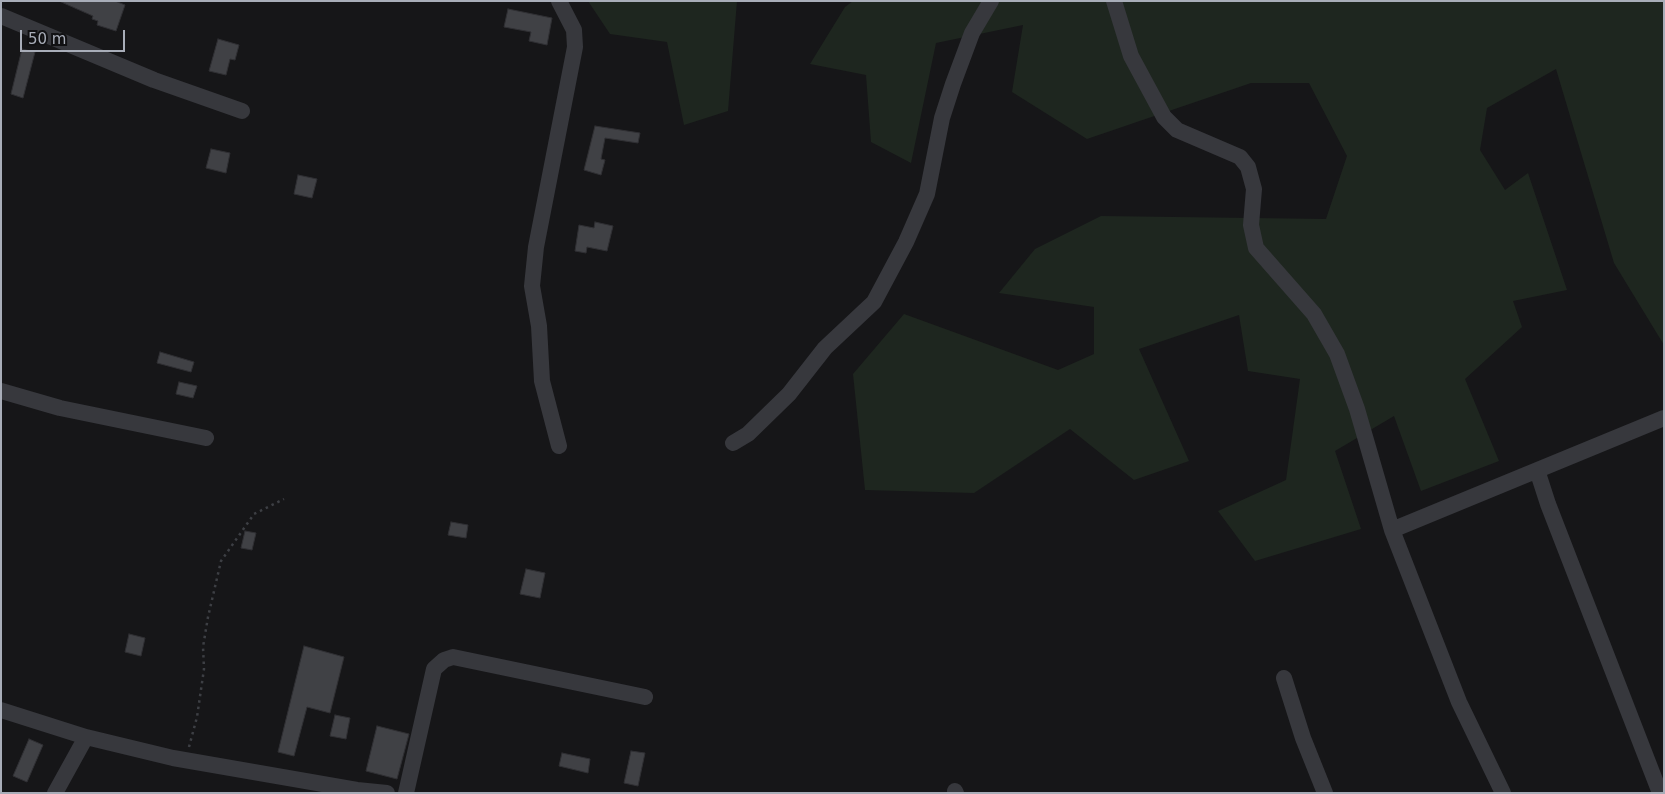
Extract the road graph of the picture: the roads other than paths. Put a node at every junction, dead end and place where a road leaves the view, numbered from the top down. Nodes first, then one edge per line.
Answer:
1 (558, 1) edge
2 (991, 1) edge
3 (1114, 1) edge
4 (1, 16) edge
5 (242, 111) dead end
6 (1, 391) edge
7 (1664, 418) edge
8 (206, 438) dead end
9 (733, 443) dead end
10 (559, 446) dead end
11 (1537, 470) junction
12 (1392, 530) junction
13 (1284, 678) dead end
14 (645, 697) dead end
15 (1, 710) edge
16 (86, 737) junction
17 (55, 793) edge
18 (387, 793) edge
19 (406, 793) edge
20 (1325, 793) edge
21 (1503, 793) edge
22 (1660, 793) edge

1 - 10 street
2 - 9 street
3 - 12 street
4 - 5 street
6 - 8 street
7 - 11 street
11 - 12 street
11 - 22 street
12 - 21 street
13 - 20 street
14 - 19 street
15 - 16 street
16 - 17 street
16 - 18 street

